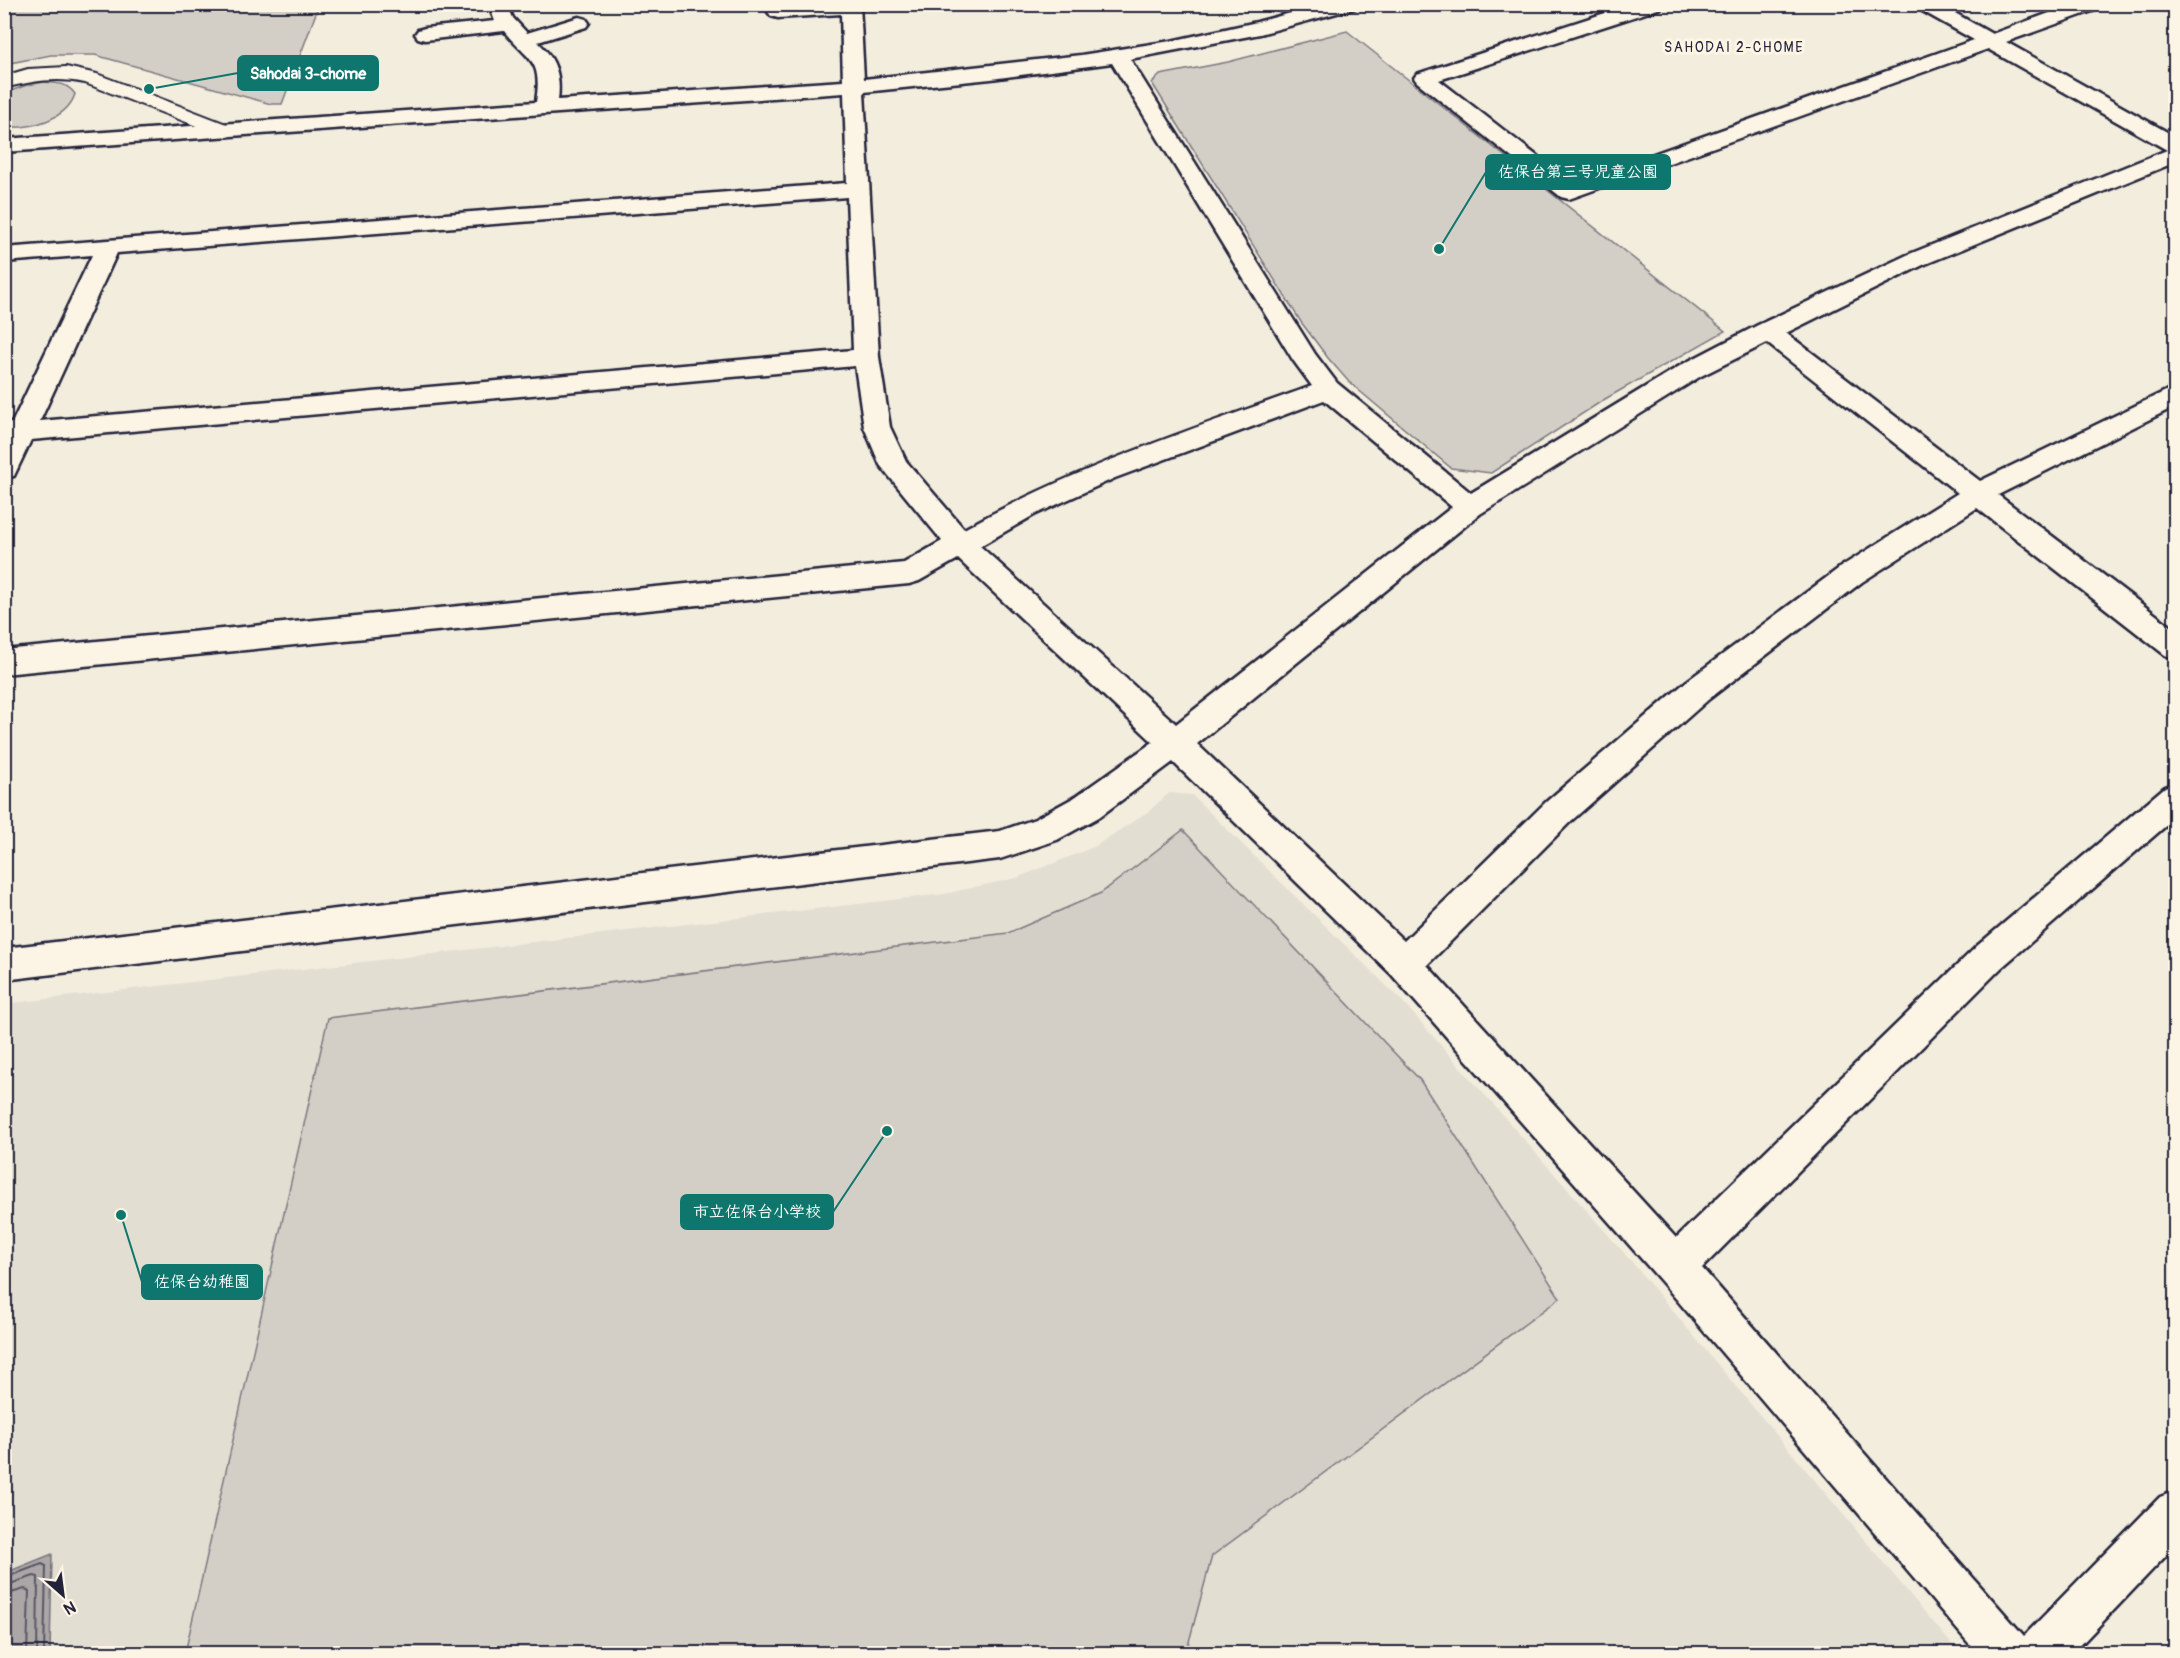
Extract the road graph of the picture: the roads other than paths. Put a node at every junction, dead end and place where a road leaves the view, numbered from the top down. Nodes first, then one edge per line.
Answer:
1 (497, 4) edge
2 (1348, 4) edge
3 (1654, 4) edge
4 (1924, 4) edge
5 (2094, 4) edge
6 (850, 6) edge
7 (778, 12) dead end
8 (1246, 12) dead end
9 (579, 23) dead end
10 (509, 25) junction
11 (1263, 27) junction
12 (425, 34) dead end
13 (525, 40) junction
14 (1990, 42) junction
15 (1118, 56) junction
16 (4, 82) edge
17 (855, 87) junction
18 (546, 107) junction
19 (227, 131) junction
20 (4, 146) edge
21 (2175, 146) edge
22 (2175, 154) edge
23 (859, 189) junction
24 (108, 247) junction
25 (4, 255) edge
26 (1767, 331) junction
27 (866, 357) junction
28 (1328, 389) junction
29 (2175, 395) edge
30 (13, 432) edge
31 (4, 469) edge
32 (1977, 494) junction
33 (1470, 507) junction
34 (959, 543) junction
35 (2175, 647) edge
36 (4, 662) edge
37 (1175, 743) junction
38 (2175, 797) edge
39 (4, 964) edge
40 (1404, 964) junction
41 (1675, 1267) junction
42 (2175, 1513) edge
43 (2009, 1653) edge
44 (2039, 1653) edge

1 - 10 street
2 - 11 street
3 - 14 street
4 - 14 street
5 - 14 street
6 - 7 street
6 - 17 street
8 - 11 street
9 - 13 street
10 - 12 street
10 - 13 street
11 - 15 street
13 - 18 street
14 - 21 street
15 - 17 street
15 - 28 street
16 - 19 lane
17 - 18 street
17 - 23 street
18 - 19 street
19 - 20 street
22 - 26 street
23 - 24 street
23 - 27 street
24 - 25 street
24 - 30 street
26 - 32 street
26 - 33 street
27 - 30 street
27 - 34 street
28 - 33 street
28 - 34 street
29 - 32 street
30 - 31 street
32 - 35 street
32 - 40 street
33 - 37 street
34 - 36 street
34 - 37 street
37 - 39 street
37 - 40 street
38 - 41 street
40 - 41 street
41 - 43 street
42 - 44 street

